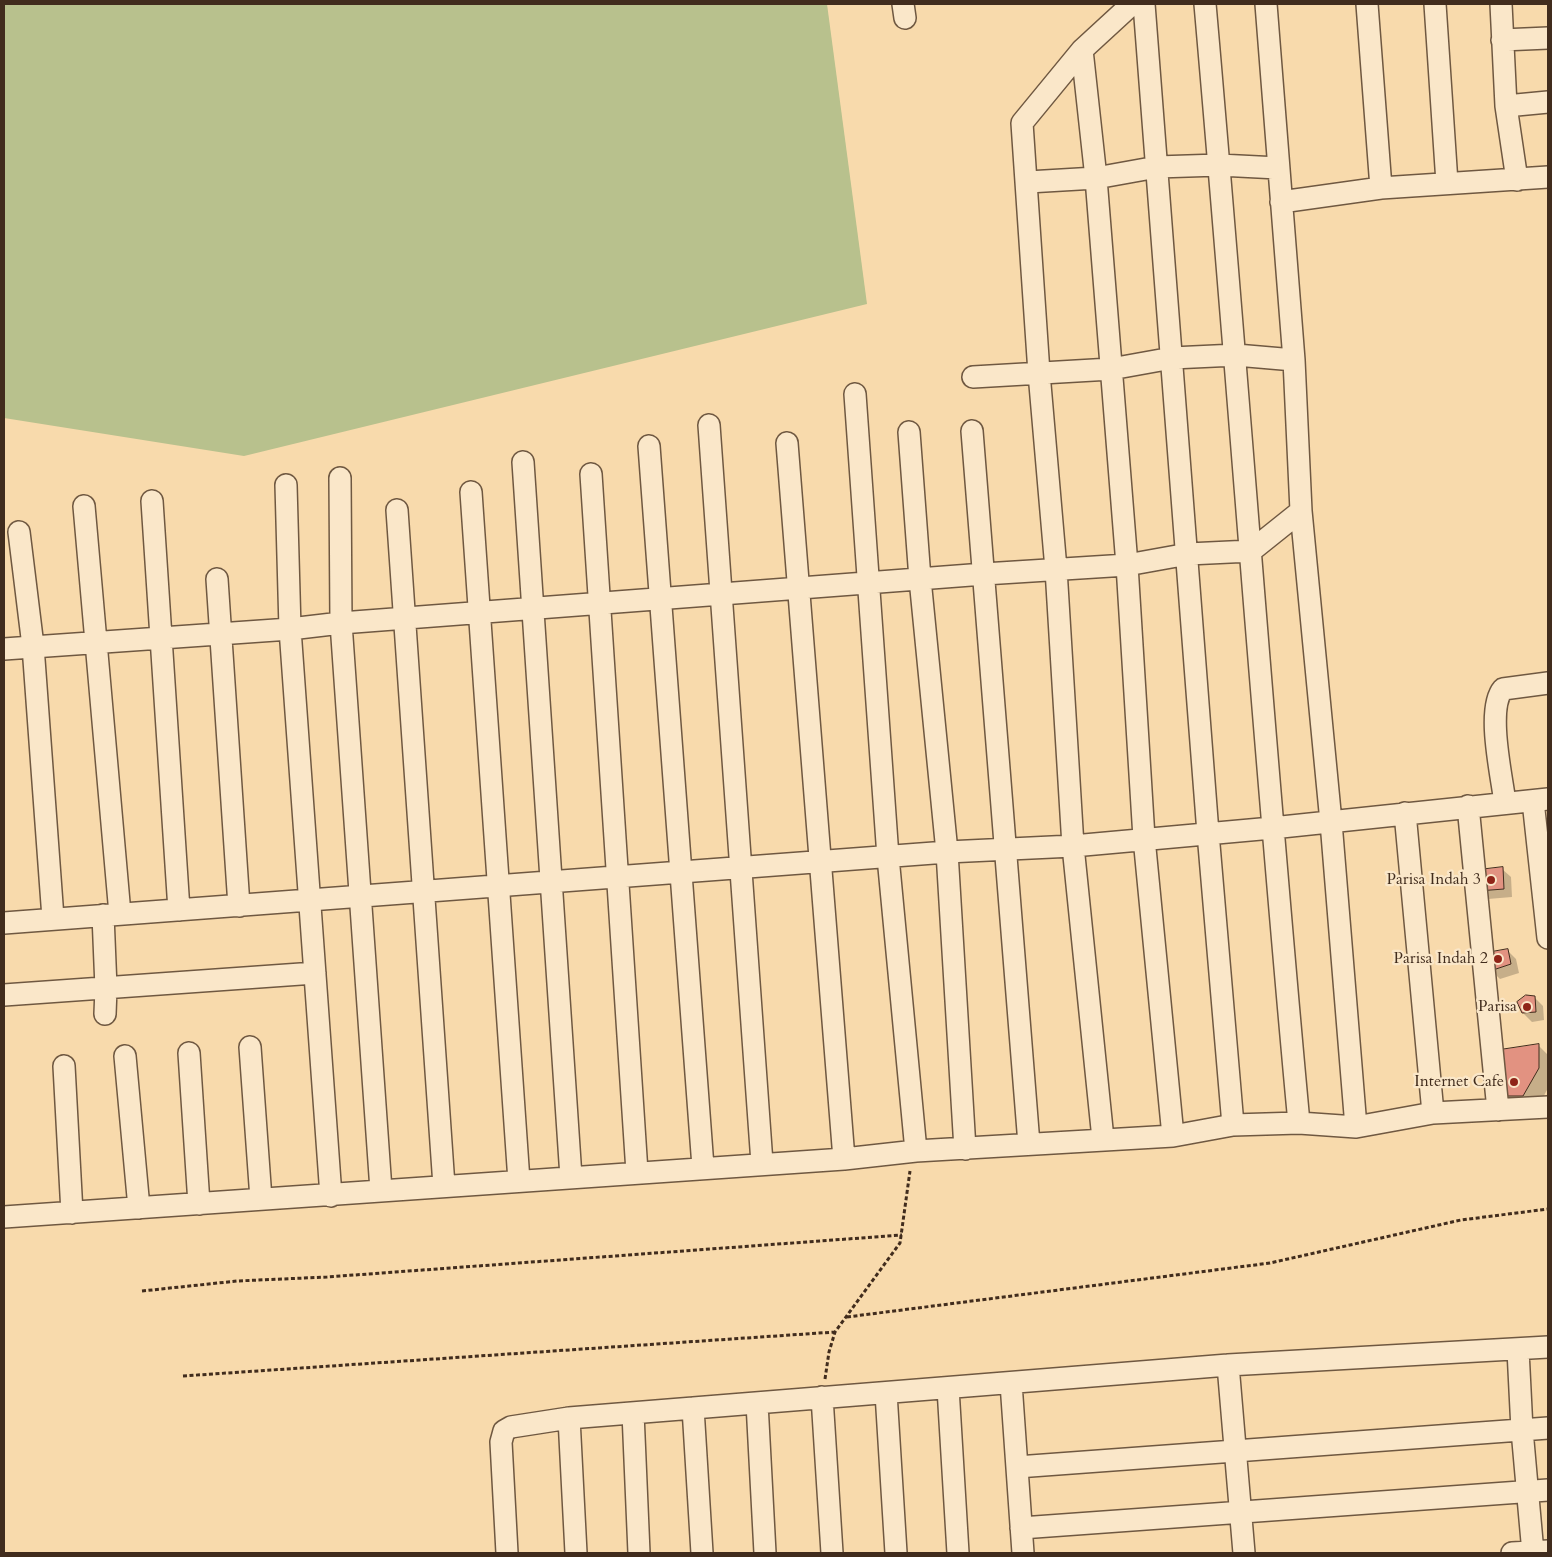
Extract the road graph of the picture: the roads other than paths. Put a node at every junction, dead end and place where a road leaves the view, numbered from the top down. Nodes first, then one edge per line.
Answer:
1 (1132, 4) edge
2 (1144, 4) edge
3 (1204, 4) edge
4 (1266, 4) edge
5 (1367, 4) edge
6 (1435, 4) edge
7 (1501, 4) edge
8 (1548, 38) edge
9 (1502, 40) junction
10 (1082, 50) junction
11 (1548, 102) edge
12 (1506, 106) junction
13 (1219, 165) junction
14 (1157, 167) junction
15 (1278, 168) junction
16 (1548, 177) edge
17 (1096, 178) junction
18 (1517, 180) junction
19 (1028, 182) junction
20 (1446, 183) junction
21 (1381, 188) junction
22 (1281, 202) junction
23 (1236, 355) junction
24 (1172, 358) junction
25 (1294, 360) junction
26 (1111, 369) junction
27 (1039, 373) junction
28 (973, 377) dead end
29 (855, 394) dead end
30 (709, 425) dead end
31 (972, 431) dead end
32 (909, 432) dead end
33 (787, 443) dead end
34 (650, 446) dead end
35 (523, 462) dead end
36 (591, 474) dead end
37 (340, 478) dead end
38 (286, 485) dead end
39 (471, 492) dead end
40 (152, 502) dead end
41 (84, 506) dead end
42 (397, 510) dead end
43 (1301, 511) junction
44 (19, 532) dead end
45 (1250, 551) junction
46 (1188, 554) junction
47 (1127, 565) junction
48 (1056, 569) junction
49 (984, 574) junction
50 (218, 579) dead end
51 (920, 579) junction
52 (867, 583) junction
53 (798, 589) junction
54 (721, 594) junction
55 (661, 599) junction
56 (600, 604) junction
57 (533, 608) junction
58 (479, 613) junction
59 (404, 618) junction
60 (341, 624) junction
61 (290, 629) junction
62 (221, 634) junction
63 (161, 637) junction
64 (98, 642) junction
65 (33, 646) junction
66 (4, 649) edge
67 (1548, 683) edge
68 (1541, 800) edge
69 (1506, 803) junction
70 (1468, 806) junction
71 (1405, 813) junction
72 (1331, 822) junction
73 (1272, 828) junction
74 (1208, 832) junction
75 (1144, 838) junction
76 (1073, 846) junction
77 (1006, 850) junction
78 (947, 852) junction
79 (888, 857) junction
80 (820, 862) junction
81 (741, 867) junction
82 (681, 872) junction
83 (618, 876) junction
84 (551, 881) junction
85 (499, 885) junction
86 (424, 891) junction
87 (360, 896) junction
88 (310, 902) junction
89 (238, 906) junction
90 (179, 910) junction
91 (112, 914) junction
92 (53, 918) junction
93 (4, 923) edge
94 (1548, 938) edge
95 (315, 973) junction
96 (106, 988) junction
97 (4, 995) edge
98 (105, 1014) dead end
99 (250, 1047) dead end
100 (188, 1053) dead end
101 (125, 1056) dead end
102 (64, 1066) dead end
103 (1548, 1107) edge
104 (1498, 1110) junction
105 (1432, 1113) junction
106 (1299, 1123) junction
107 (1233, 1125) junction
108 (1356, 1127) junction
109 (1172, 1136) junction
110 (1103, 1139) junction
111 (1029, 1144) junction
112 (965, 1149) junction
113 (916, 1151) junction
114 (844, 1159) junction
115 (762, 1163) junction
116 (703, 1167) junction
117 (637, 1172) junction
118 (571, 1177) junction
119 (519, 1180) junction
120 (444, 1186) junction
121 (381, 1190) junction
122 (331, 1196) junction
123 (260, 1199) junction
124 (199, 1204) junction
125 (4, 1205) edge
126 (139, 1208) junction
127 (72, 1213) junction
128 (4, 1217) edge
129 (1548, 1347) edge
130 (1518, 1350) junction
131 (1228, 1365) junction
132 (1011, 1382) junction
133 (948, 1388) junction
134 (886, 1393) junction
135 (822, 1397) junction
136 (756, 1402) junction
137 (693, 1408) junction
138 (633, 1413) junction
139 (569, 1418) junction
140 (1548, 1428) edge
141 (1522, 1430) junction
142 (1236, 1451) junction
143 (1017, 1467) junction
144 (1538, 1491) edge
145 (1241, 1512) junction
146 (1021, 1528) junction
147 (1532, 1552) edge
148 (507, 1553) edge
149 (576, 1553) edge
150 (639, 1553) edge
151 (702, 1553) edge
152 (765, 1553) edge
153 (832, 1553) edge
154 (896, 1553) edge
155 (958, 1553) edge
156 (1023, 1553) edge
157 (1244, 1553) edge

1 - 10 street
2 - 14 street
3 - 13 street
4 - 15 street
5 - 21 street
6 - 20 street
7 - 9 street
8 - 9 street
9 - 12 street
10 - 17 street
10 - 19 street
11 - 12 street
12 - 18 street
13 - 14 street
13 - 15 street
13 - 23 street
14 - 17 street
14 - 24 street
15 - 22 street
16 - 18 street
17 - 19 street
17 - 26 street
18 - 20 street
19 - 27 street
20 - 21 street
21 - 22 street
22 - 25 street
23 - 24 street
23 - 25 street
23 - 45 street
24 - 26 street
24 - 46 street
25 - 43 street
26 - 27 street
26 - 47 street
27 - 28 street
27 - 48 street
29 - 52 street
30 - 54 street
31 - 49 street
32 - 51 street
33 - 53 street
34 - 55 street
35 - 57 street
36 - 56 street
37 - 60 street
38 - 61 street
39 - 58 street
40 - 63 street
41 - 64 street
42 - 59 street
43 - 45 street
43 - 72 street
44 - 65 street
45 - 46 street
45 - 73 street
46 - 47 street
46 - 74 street
47 - 48 street
47 - 75 street
48 - 49 street
48 - 76 street
49 - 51 street
49 - 77 street
50 - 62 street
51 - 52 street
51 - 78 street
52 - 53 street
52 - 79 street
53 - 54 street
53 - 80 street
54 - 55 street
54 - 81 street
55 - 56 street
55 - 82 street
56 - 57 street
56 - 83 street
57 - 58 street
57 - 84 street
58 - 59 street
58 - 85 street
59 - 60 street
59 - 86 street
60 - 61 street
60 - 87 street
61 - 62 street
61 - 88 street
62 - 63 street
62 - 89 street
63 - 64 street
63 - 90 street
64 - 65 street
64 - 91 street
65 - 66 street
65 - 92 street
67 - 69 street
68 - 69 street
68 - 94 street
69 - 70 street
70 - 71 street
70 - 104 street
71 - 72 street
71 - 105 street
72 - 73 street
72 - 108 street
73 - 74 street
73 - 106 street
74 - 75 street
74 - 107 street
75 - 76 street
75 - 109 street
76 - 77 street
76 - 110 street
77 - 78 street
77 - 111 street
78 - 79 street
78 - 112 street
79 - 80 street
79 - 113 street
80 - 81 street
80 - 114 street
81 - 82 street
81 - 115 street
82 - 83 street
82 - 116 street
83 - 84 street
83 - 117 street
84 - 85 street
84 - 118 street
85 - 86 street
85 - 119 street
86 - 87 street
86 - 120 street
87 - 88 street
87 - 121 street
88 - 89 street
88 - 95 street
89 - 90 street
90 - 91 street
91 - 92 street
91 - 96 street
92 - 93 street
95 - 96 street
95 - 122 street
96 - 97 street
96 - 98 street
99 - 123 street
100 - 124 street
101 - 126 street
102 - 127 street
103 - 104 street
104 - 105 street
105 - 108 street
106 - 107 street
106 - 108 street
107 - 109 street
109 - 110 street
110 - 111 street
111 - 112 street
112 - 113 street
113 - 114 street
114 - 115 street
115 - 116 street
116 - 117 street
117 - 118 street
118 - 119 street
119 - 120 street
120 - 121 street
121 - 122 street
122 - 123 street
123 - 124 street
124 - 126 street
125 - 128 street
126 - 127 street
127 - 128 street
129 - 130 street
130 - 131 street
130 - 141 street
131 - 132 street
131 - 142 street
132 - 133 street
132 - 143 street
133 - 134 street
133 - 155 street
134 - 135 street
134 - 154 street
135 - 136 street
135 - 153 street
136 - 137 street
136 - 152 street
137 - 138 street
137 - 151 street
138 - 139 street
138 - 150 street
139 - 148 street
139 - 149 street
140 - 141 street
141 - 142 street
141 - 144 street
142 - 143 street
142 - 145 street
143 - 146 street
144 - 145 street
144 - 147 street
145 - 146 street
145 - 157 street
146 - 156 street

